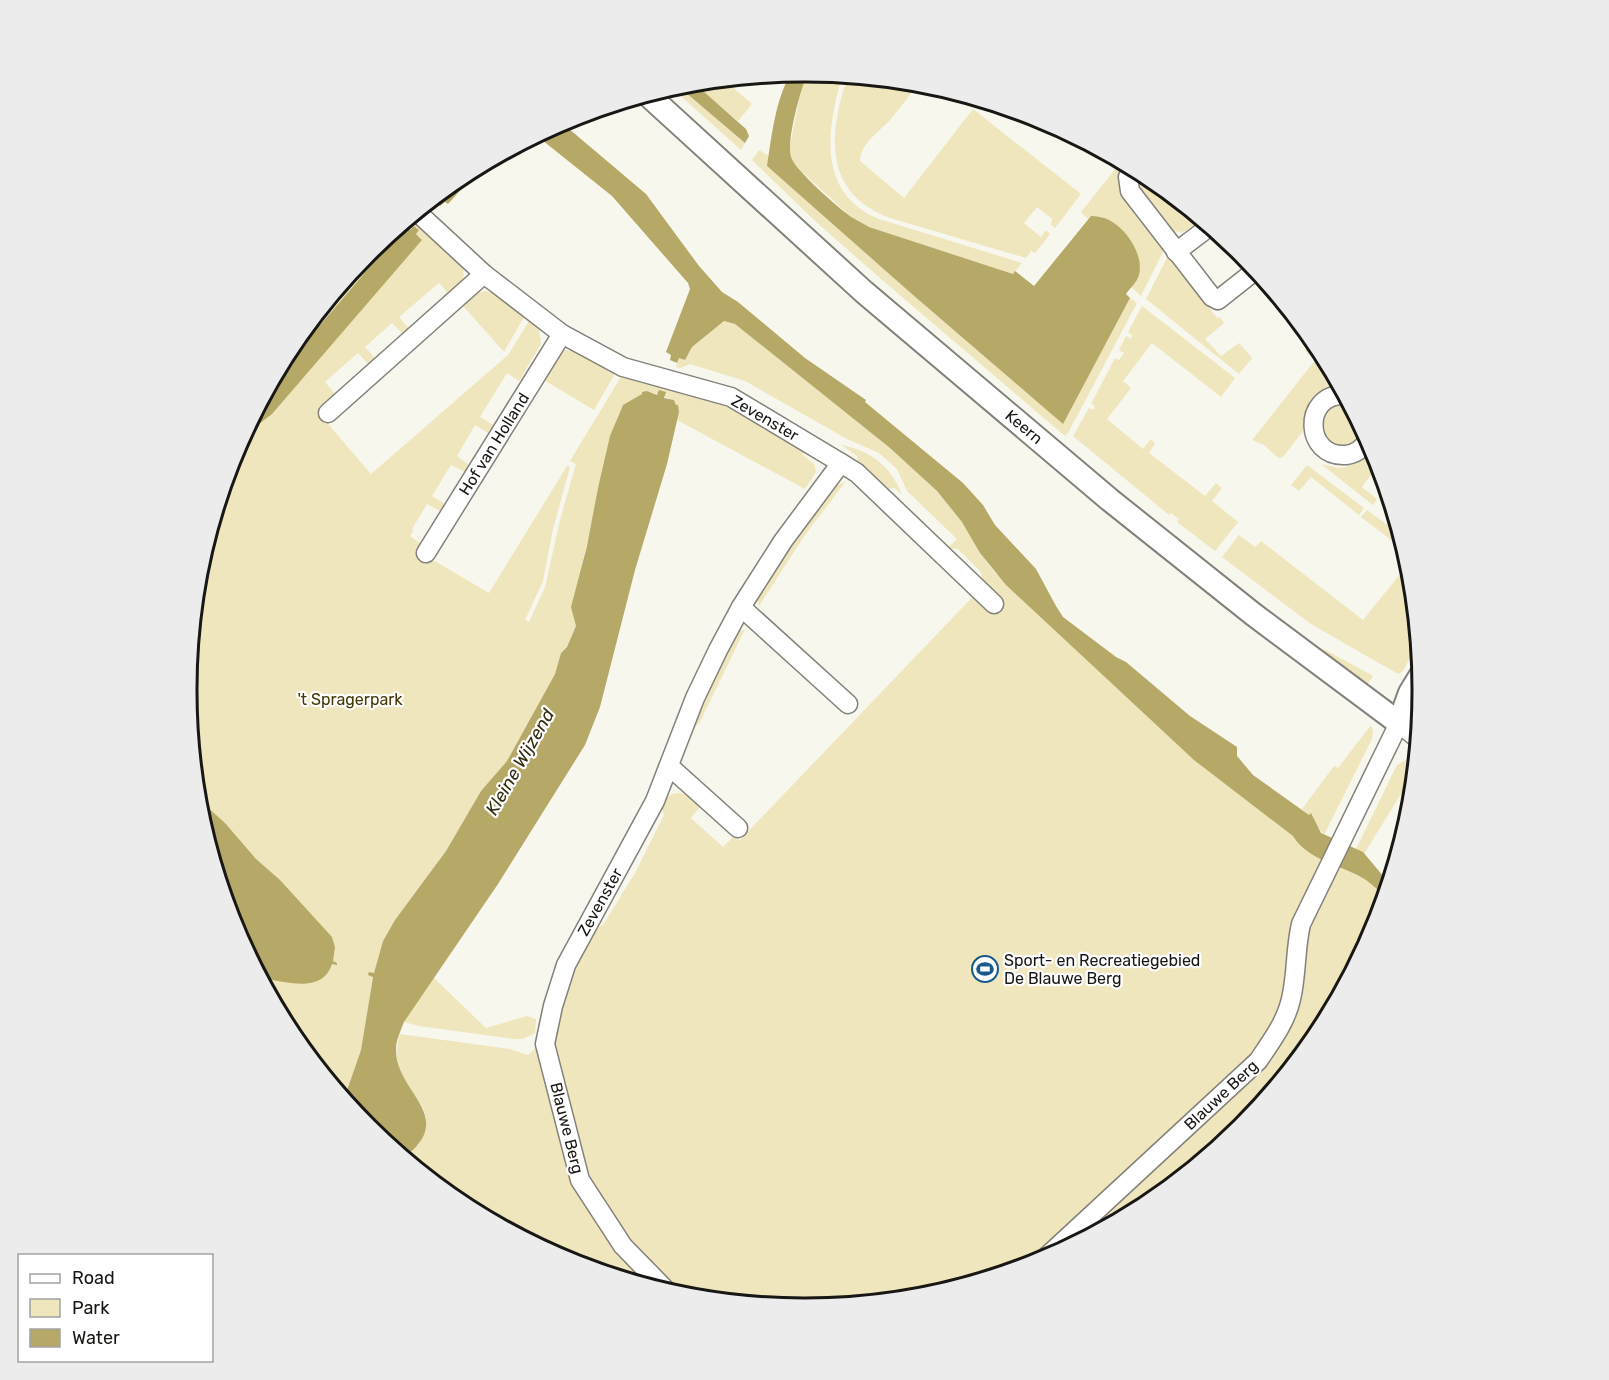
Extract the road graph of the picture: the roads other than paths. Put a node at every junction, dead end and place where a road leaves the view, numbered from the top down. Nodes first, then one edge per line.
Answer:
1 (655, 101) edge
2 (1128, 177) edge
3 (423, 218) edge
4 (1203, 231) edge
5 (1176, 252) junction
6 (484, 274) junction
7 (1249, 276) edge
8 (561, 334) junction
9 (1337, 397) edge
10 (328, 413) dead end
11 (1361, 448) edge
12 (841, 463) junction
13 (426, 554) dead end
14 (994, 604) dead end
15 (741, 607) junction
16 (1412, 690) edge
17 (848, 704) dead end
18 (1400, 723) junction
19 (1411, 733) edge
20 (669, 766) junction
21 (738, 828) dead end
22 (545, 1044) joint
23 (1067, 1238) edge
24 (655, 1279) edge

1 - 18 street, Keern
2 - 5 street
3 - 6 street
4 - 5 street
5 - 7 street
6 - 8 street
6 - 10 street
8 - 12 street, Zevenster
8 - 13 street, Hof van Holland
9 - 11 street
12 - 14 street, Zevenster
12 - 15 street, Zevenster
15 - 17 street
15 - 20 street, Zevenster
16 - 18 street
18 - 19 street, Keern
18 - 23 street, Blauwe Berg
20 - 21 street
20 - 22 street, Zevenster
22 - 24 street, Blauwe Berg

